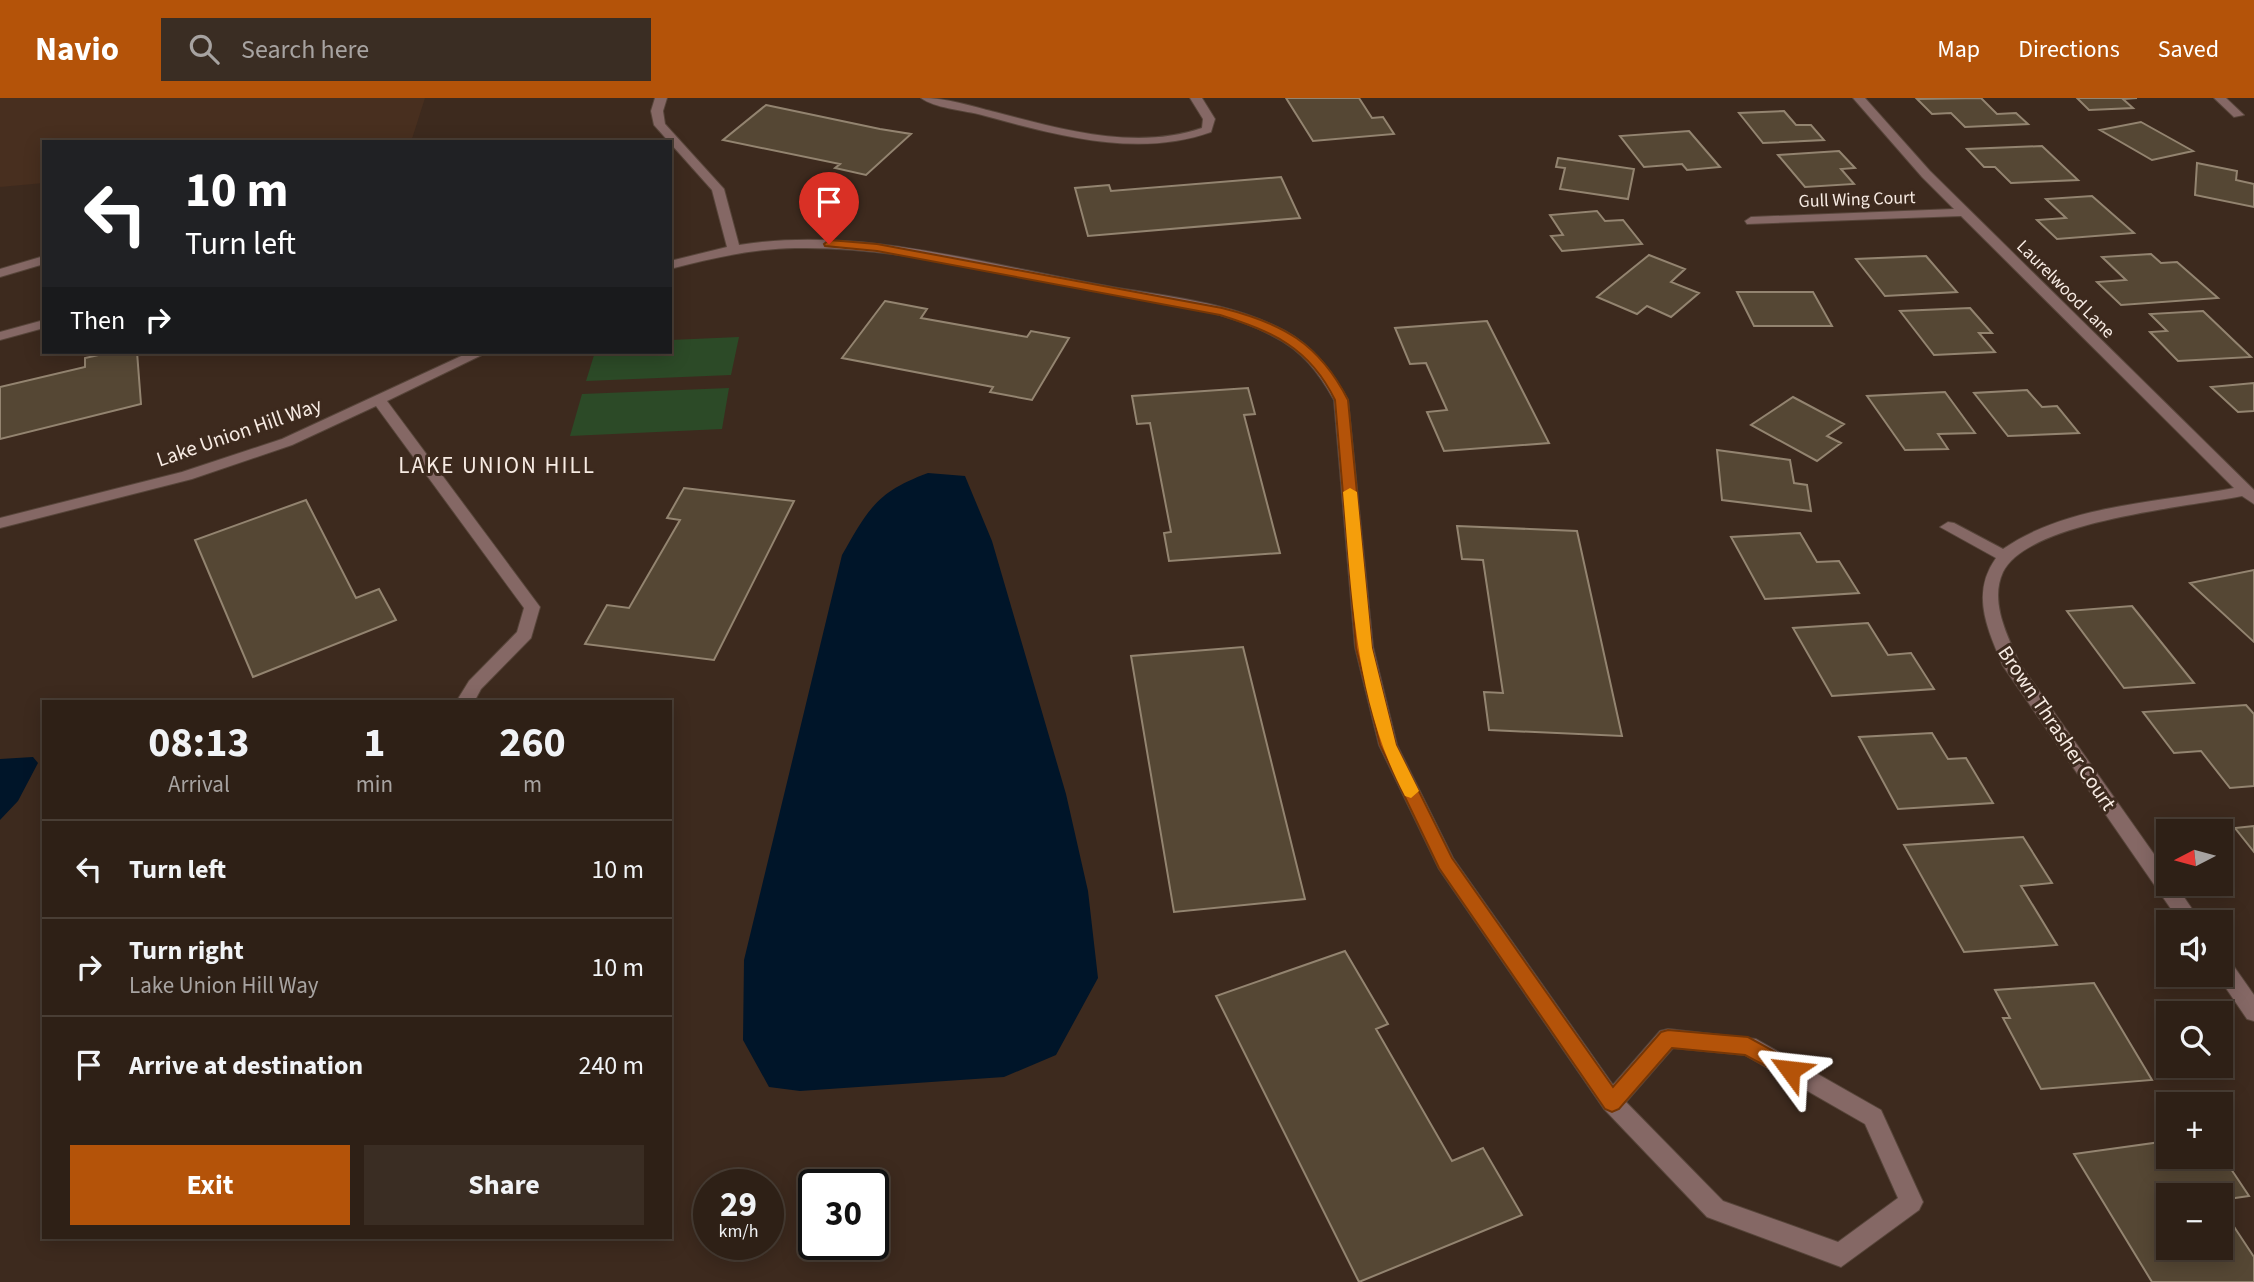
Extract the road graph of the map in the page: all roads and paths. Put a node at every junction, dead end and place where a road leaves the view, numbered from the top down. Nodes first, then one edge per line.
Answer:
1 (661, 98) edge
2 (928, 98) edge
3 (1196, 98) edge
4 (1859, 98) edge
5 (2220, 98) edge
6 (2238, 115) dead end
7 (1964, 212) junction
8 (1751, 221) dead end
9 (734, 248) junction
10 (42, 261) edge
11 (672, 264) edge
12 (0, 273) edge
13 (42, 325) edge
14 (0, 336) edge
15 (477, 354) edge
16 (379, 401) junction
17 (2248, 495) edge
18 (0, 523) edge
19 (1948, 527) dead end
20 (2004, 556) junction
21 (466, 700) edge
22 (2183, 910) edge
23 (2233, 981) edge
24 (2254, 1012) edge
25 (1612, 1102) junction

1 - 9 street
2 - 3 street
4 - 7 street, Laurelwood Lane
5 - 6 street
7 - 8 street, Gull Wing Court
7 - 17 street, Laurelwood Lane
9 - 11 street
9 - 25 street
10 - 12 street
13 - 14 street
15 - 16 street, Lake Union Hill Way
16 - 18 street, Lake Union Hill Way
16 - 21 street
17 - 20 street, Brown Thrasher Court
19 - 20 street
20 - 22 street, Brown Thrasher Court
23 - 24 street
25 - 25 street

